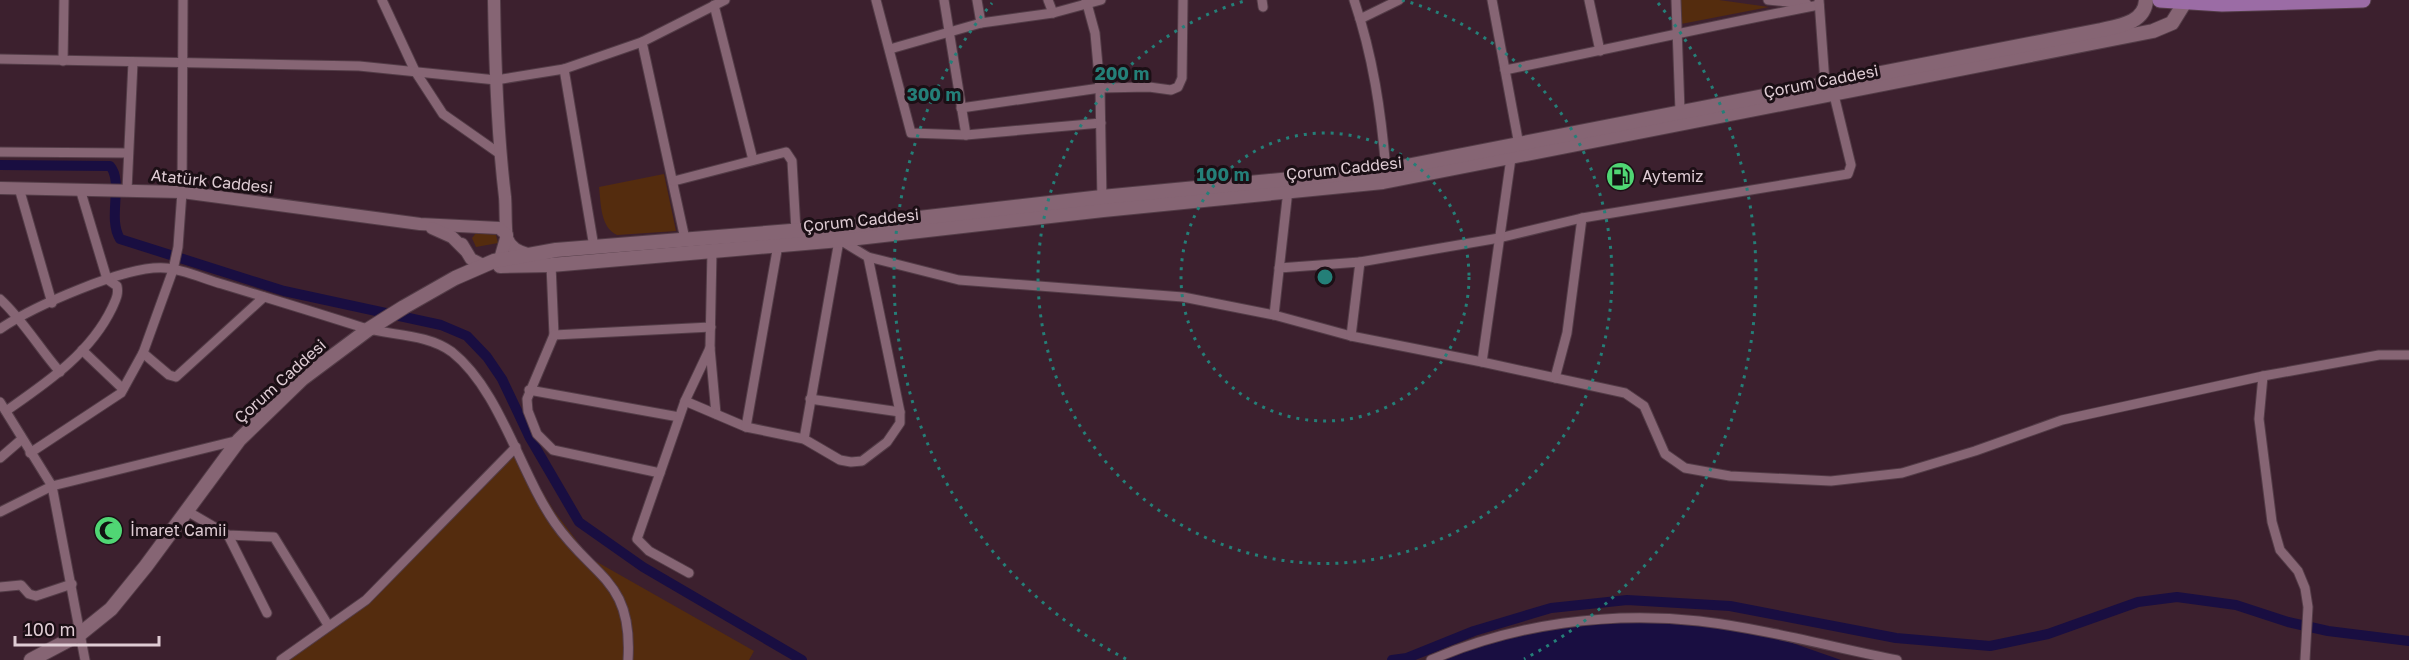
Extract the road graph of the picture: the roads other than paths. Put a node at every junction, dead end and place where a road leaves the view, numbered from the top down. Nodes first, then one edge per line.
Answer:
1 (64, 0) edge
2 (183, 0) edge
3 (382, 0) edge
4 (494, 0) edge
5 (724, 0) edge
6 (876, 0) edge
7 (944, 0) edge
8 (976, 0) edge
9 (1048, 0) edge
10 (1101, 0) edge
11 (1183, 0) edge
12 (1354, 0) edge
13 (1400, 0) edge
14 (1492, 0) edge
15 (1589, 0) edge
16 (1676, 0) edge
17 (1768, 0) edge
18 (2146, 0) edge
19 (2160, 0) edge
20 (2363, 0) edge
21 (2185, 1) edge
22 (1087, 2) edge
23 (1819, 2) edge
24 (714, 4) junction
25 (1053, 13) junction
26 (1360, 20) junction
27 (981, 23) junction
28 (1677, 31) junction
29 (950, 32) junction
30 (642, 42) junction
31 (890, 49) junction
32 (1600, 51) junction
33 (0, 59) edge
34 (63, 61) junction
35 (133, 62) junction
36 (183, 62) junction
37 (564, 69) junction
38 (1505, 70) junction
39 (415, 71) junction
40 (496, 80) junction
41 (1825, 83) junction
42 (1100, 88) junction
43 (1834, 95) junction
44 (961, 108) junction
45 (1680, 111) junction
46 (1101, 123) junction
47 (966, 135) junction
48 (1518, 145) junction
49 (0, 152) edge
50 (128, 153) junction
51 (500, 154) junction
52 (1511, 158) junction
53 (753, 160) junction
54 (1386, 170) junction
55 (674, 181) junction
56 (0, 188) edge
57 (19, 188) junction
58 (80, 189) junction
59 (127, 190) junction
60 (1288, 190) junction
61 (182, 192) junction
62 (1102, 204) junction
63 (1582, 218) junction
64 (420, 224) junction
65 (475, 227) junction
66 (504, 227) junction
67 (796, 231) junction
68 (840, 234) junction
69 (1499, 238) junction
70 (685, 239) junction
71 (778, 245) junction
72 (594, 247) junction
73 (712, 250) junction
74 (466, 252) junction
75 (528, 254) junction
76 (867, 257) junction
77 (500, 259) junction
78 (1360, 262) junction
79 (483, 265) junction
80 (550, 265) junction
81 (1279, 267) junction
82 (173, 270) junction
83 (463, 273) junction
84 (108, 279) junction
85 (264, 297) junction
86 (0, 299) edge
87 (52, 303) junction
88 (1274, 315) junction
89 (19, 316) junction
90 (711, 327) junction
91 (0, 329) edge
92 (369, 329) junction
93 (554, 335) junction
94 (1351, 336) junction
95 (710, 348) junction
96 (82, 350) junction
97 (143, 353) junction
98 (2409, 354) edge
99 (1482, 362) junction
100 (60, 372) junction
101 (2263, 376) junction
102 (1554, 378) junction
103 (123, 389) junction
104 (529, 390) junction
105 (810, 399) junction
106 (685, 401) junction
107 (0, 402) edge
108 (6, 411) junction
109 (900, 412) junction
110 (716, 414) junction
111 (679, 417) junction
112 (746, 427) junction
113 (22, 439) junction
114 (804, 439) junction
115 (239, 440) junction
116 (516, 447) junction
117 (30, 453) junction
118 (0, 458) edge
119 (660, 473) junction
120 (52, 486) junction
121 (3, 509) edge
122 (187, 511) junction
123 (228, 535) junction
124 (689, 573) dead end
125 (72, 584) junction
126 (0, 587) edge
127 (267, 613) dead end
128 (328, 625) junction
129 (80, 634) junction
130 (31, 660) edge
131 (85, 660) edge
132 (281, 660) edge
133 (628, 660) edge
134 (1431, 660) edge
135 (1897, 660) edge
136 (2306, 660) edge

1 - 34 street
2 - 36 street
3 - 39 street
4 - 40 street
5 - 24 street
6 - 31 street
7 - 29 street
8 - 27 street
9 - 25 street
10 - 22 street
11 - 42 street
12 - 26 street
13 - 26 street
14 - 38 street
15 - 32 street
16 - 28 street
17 - 23 street
18 - 41 main road, Çorum Caddesi
19 - 21 highway
20 - 21 highway
21 - 43 main road, Çorum Caddesi
22 - 25 street
22 - 42 street
23 - 28 street
23 - 41 street
24 - 30 street
24 - 53 street
25 - 27 street
26 - 54 street
27 - 29 street
28 - 32 street
28 - 45 street
29 - 31 street
29 - 44 street
30 - 37 street
30 - 55 street
31 - 47 street
32 - 38 street
33 - 34 street
34 - 35 street
35 - 36 street
35 - 50 street
36 - 39 street
36 - 61 street
37 - 40 street
37 - 72 street
38 - 48 street
39 - 40 street
39 - 51 street
40 - 51 street
41 - 43 street
41 - 45 main road, Çorum Caddesi
42 - 44 street
42 - 46 street
43 - 52 main road, Çorum Caddesi
43 - 63 street
44 - 47 street
45 - 48 main road, Çorum Caddesi
46 - 47 street
46 - 62 street
48 - 54 main road, Çorum Caddesi
49 - 50 street
50 - 59 street
51 - 66 street
52 - 60 main road, Çorum Caddesi
52 - 69 street
53 - 55 street
53 - 67 street
54 - 62 main road, Çorum Caddesi
55 - 70 street
56 - 57 street, Atatürk Caddesi
57 - 58 street, Atatürk Caddesi
57 - 87 street
58 - 59 street, Atatürk Caddesi
58 - 84 street
59 - 61 street, Atatürk Caddesi
60 - 62 main road, Çorum Caddesi
60 - 81 street
61 - 64 street, Atatürk Caddesi
61 - 82 street
62 - 68 main road, Çorum Caddesi
63 - 69 street
63 - 102 street
64 - 65 street
64 - 74 street
65 - 66 street
65 - 74 street
66 - 75 street
66 - 77 street
67 - 68 main road, Çorum Caddesi
67 - 70 main road, Çorum Caddesi
68 - 71 main road, Çorum Caddesi
68 - 76 street
68 - 105 street
69 - 78 street
69 - 99 street
70 - 72 main road, Çorum Caddesi
71 - 73 main road, Çorum Caddesi
71 - 112 street
72 - 75 main road, Çorum Caddesi
73 - 80 main road, Çorum Caddesi
73 - 90 street
74 - 79 street
74 - 83 street
75 - 77 main road, Çorum Caddesi
76 - 88 street
76 - 109 street
77 - 79 main road, Çorum Caddesi
78 - 81 street
78 - 94 street
79 - 80 main road, Çorum Caddesi
79 - 83 main road, Çorum Caddesi
80 - 93 street
81 - 88 street
82 - 84 street
82 - 85 street
82 - 97 street
83 - 92 main road, Çorum Caddesi
84 - 87 street
84 - 96 street
85 - 92 street
85 - 97 street
86 - 89 street
87 - 89 street
88 - 94 street
89 - 91 street
89 - 100 street
90 - 93 street
90 - 95 street
92 - 115 main road, Çorum Caddesi
92 - 116 street
93 - 104 street
94 - 99 street
95 - 106 street
95 - 110 street
96 - 100 street
96 - 103 street
97 - 103 street
98 - 101 street
99 - 102 street
100 - 108 street
101 - 102 street
101 - 136 street
103 - 117 street
104 - 111 street
104 - 119 street
105 - 109 street
105 - 114 street
106 - 110 street
106 - 111 street
107 - 108 street
108 - 113 street
109 - 114 street
110 - 112 street
111 - 119 street
112 - 114 street
113 - 117 street
113 - 118 street
115 - 120 street
115 - 122 main road, Çorum Caddesi
116 - 128 street
116 - 133 street
117 - 120 street
119 - 124 street
120 - 121 street
120 - 125 street
122 - 123 street
122 - 129 main road, Çorum Caddesi
123 - 127 street
123 - 128 street
125 - 126 street
125 - 129 street
128 - 132 street
129 - 130 main road, Çorum Caddesi
129 - 131 street
134 - 135 street

